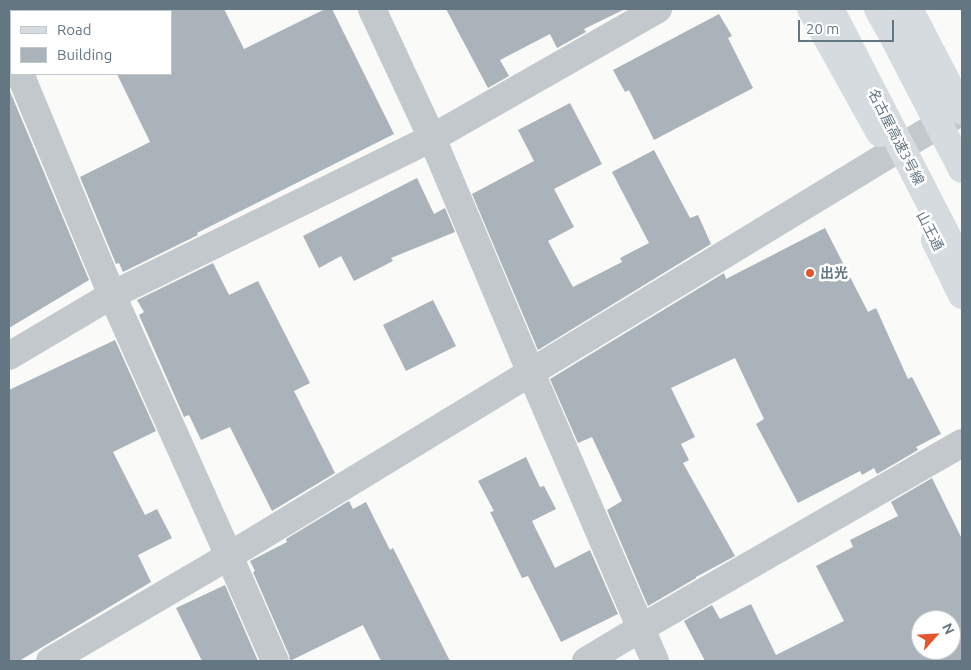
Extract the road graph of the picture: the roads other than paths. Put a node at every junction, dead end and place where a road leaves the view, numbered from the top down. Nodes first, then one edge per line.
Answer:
1 (372, 9) edge
2 (658, 9) edge
3 (811, 9) edge
4 (830, 9) edge
5 (878, 9) edge
6 (909, 9) edge
7 (9, 48) edge
8 (10, 53) edge
9 (20, 75) edge
10 (962, 111) edge
11 (432, 138) junction
12 (891, 153) junction
13 (962, 169) edge
14 (962, 265) edge
15 (112, 295) junction
16 (962, 295) edge
17 (9, 356) edge
18 (531, 372) junction
19 (962, 443) edge
20 (230, 556) junction
21 (641, 628) junction
22 (50, 661) edge
23 (275, 661) edge
24 (586, 661) edge
25 (655, 661) edge

1 - 11 street
2 - 11 street
3 - 12 main road, 山王通
4 - 14 main road, 名古屋高速3号線
5 - 13 main road
6 - 10 main road
7 - 8 street
9 - 15 street
10 - 12 street
11 - 15 street
11 - 18 street
12 - 16 main road, 山王通
12 - 18 street
15 - 17 street
15 - 20 street
18 - 20 street
18 - 21 street
19 - 21 street
20 - 22 street
20 - 23 street
21 - 24 street
21 - 25 street

